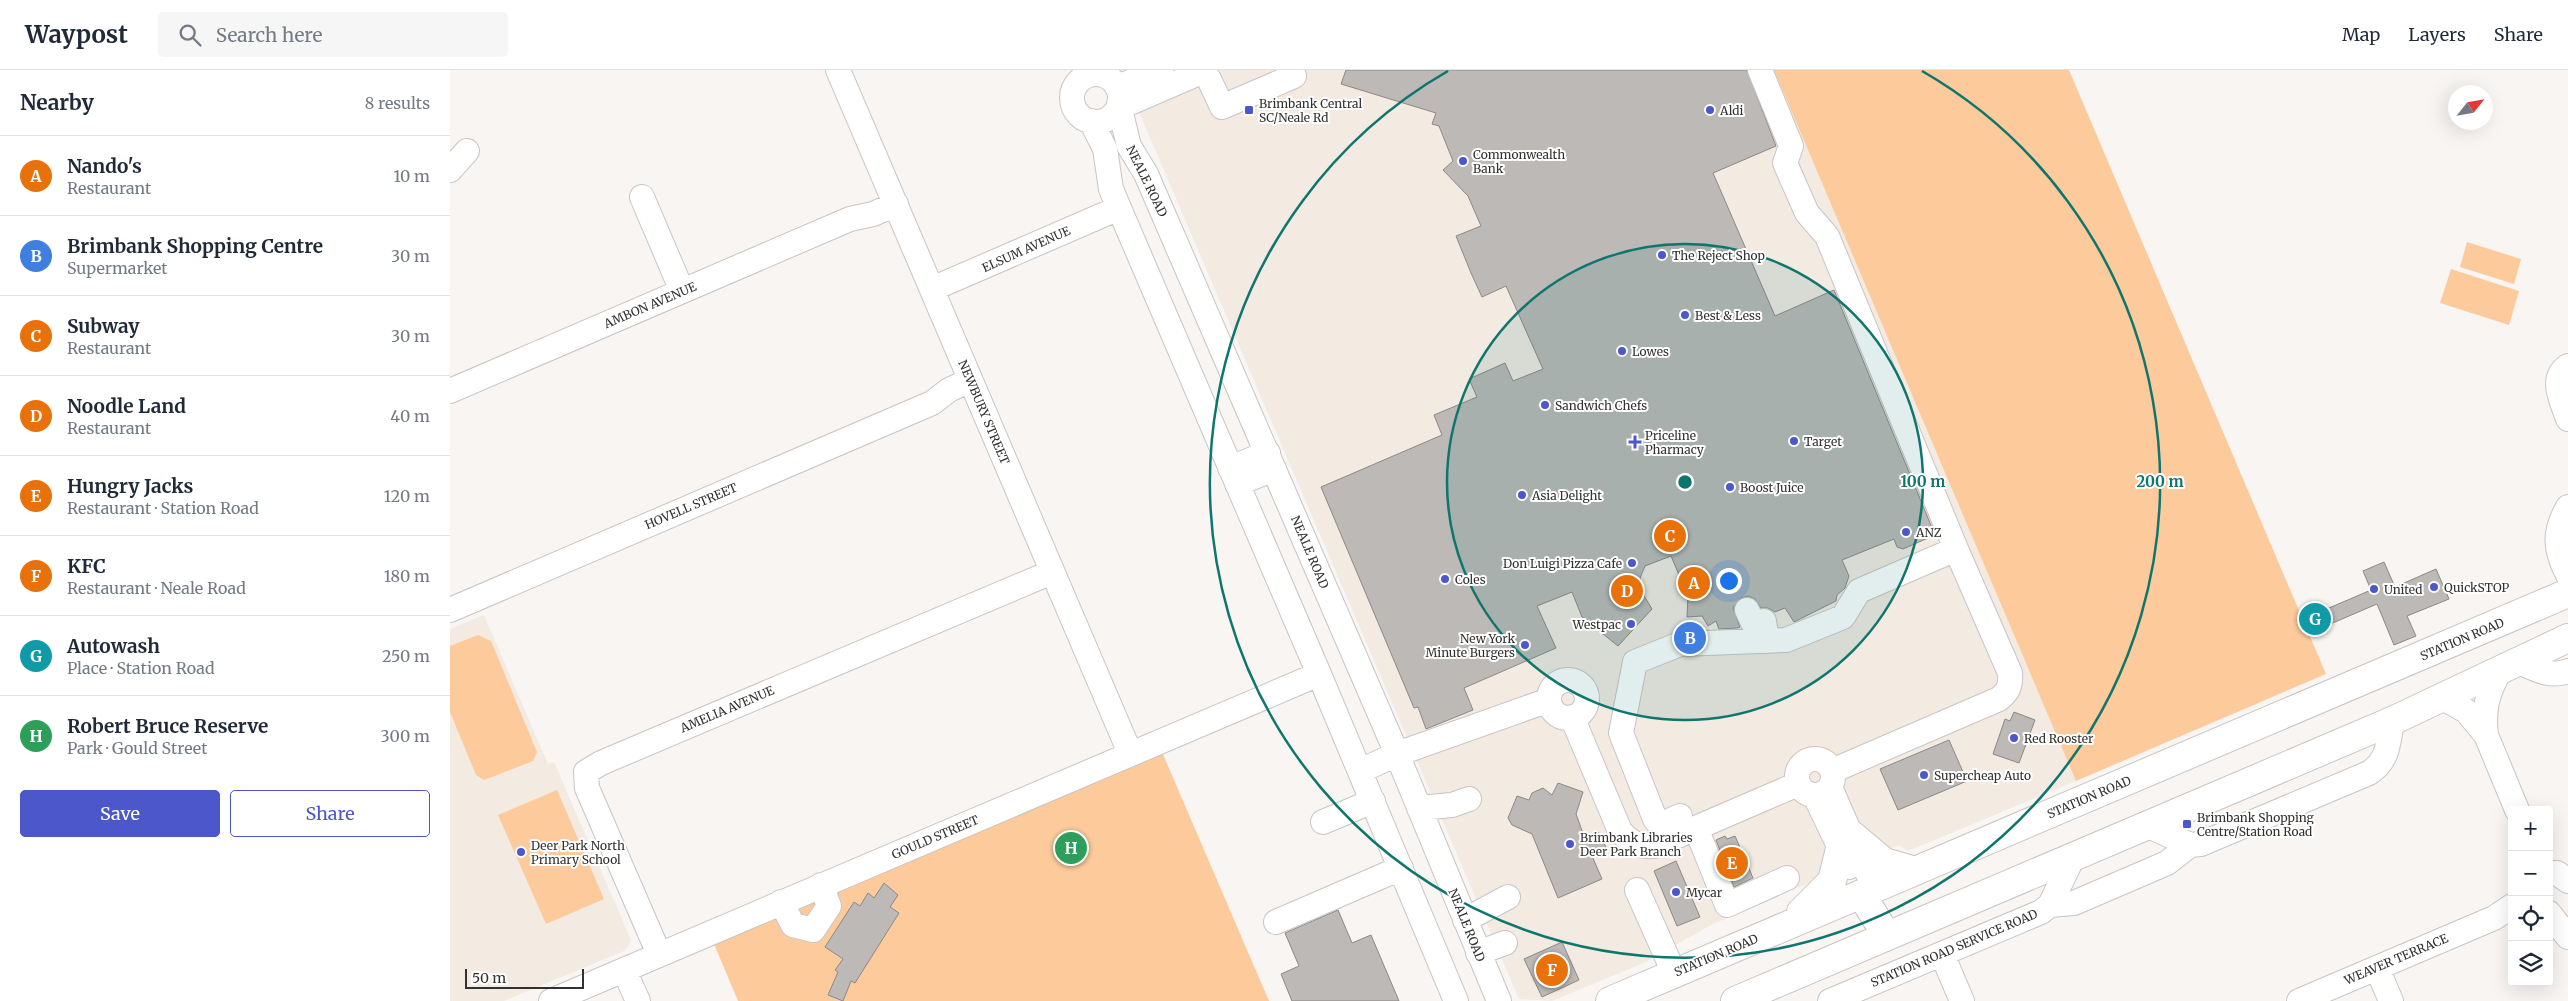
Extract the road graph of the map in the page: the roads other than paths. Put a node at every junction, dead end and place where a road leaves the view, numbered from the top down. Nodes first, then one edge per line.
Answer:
1 (838, 70) edge
2 (1161, 70) edge
3 (1291, 70) edge
4 (1760, 70) edge
5 (1202, 74) edge
6 (1072, 80) edge
7 (1111, 88) edge
8 (1091, 121) junction
9 (468, 151) dead end
10 (450, 170) edge
11 (642, 197) dead end
12 (894, 200) junction
13 (1119, 208) junction
14 (932, 290) junction
15 (682, 291) junction
16 (2568, 366) edge
17 (972, 386) junction
18 (450, 391) edge
19 (2568, 419) edge
20 (1271, 461) junction
21 (1234, 476) junction
22 (2568, 508) edge
23 (1956, 549) junction
24 (1052, 572) junction
25 (2568, 576) edge
26 (2568, 593) edge
27 (450, 610) edge
28 (1747, 610) dead end
29 (2568, 638) edge
30 (1767, 641) junction
31 (2509, 667) junction
32 (2568, 671) edge
33 (1319, 674) junction
34 (2443, 698) junction
35 (1549, 700) junction
36 (1572, 717) junction
37 (2392, 721) junction
38 (2486, 736) junction
39 (1130, 753) junction
40 (1397, 754) junction
41 (1360, 771) junction
42 (1819, 784) junction
43 (1469, 799) dead end
44 (1373, 801) junction
45 (2515, 806) edge
46 (1418, 808) junction
47 (1324, 822) dead end
48 (1688, 822) junction
49 (2147, 826) junction
50 (1846, 842) junction
51 (2190, 845) junction
52 (2073, 857) junction
53 (1401, 868) junction
54 (1915, 871) junction
55 (1787, 878) dead end
56 (821, 885) junction
57 (1637, 890) dead end
58 (1867, 891) junction
59 (1508, 897) dead end
60 (780, 902) junction
61 (2050, 905) junction
62 (2568, 905) edge
63 (2553, 912) edge
64 (2506, 913) edge
65 (2553, 917) edge
66 (1465, 920) junction
67 (1276, 922) dead end
68 (1786, 925) junction
69 (1887, 936) junction
70 (2568, 936) edge
71 (1505, 943) dead end
72 (1478, 953) junction
73 (658, 954) junction
74 (1942, 954) junction
75 (2377, 968) junction
76 (624, 970) junction
77 (1674, 973) junction
78 (1749, 999) edge
79 (551, 1001) edge
80 (638, 1001) edge
81 (1456, 1001) edge
82 (1499, 1001) edge
83 (1610, 1001) edge
84 (1830, 1001) edge
85 (1962, 1001) edge
86 (2299, 1001) edge
87 (2391, 1001) edge

1 - 12 street, NEWBURY STREET
2 - 7 street
3 - 5 street
4 - 23 street
5 - 7 street
6 - 7 street
6 - 8 street
7 - 8 street
7 - 20 street, NEALE ROAD
8 - 13 street, NEALE ROAD
9 - 10 street
11 - 15 street
12 - 14 street, NEWBURY STREET
12 - 15 street, AMBON AVENUE
13 - 14 street, ELSUM AVENUE
13 - 21 street, NEALE ROAD
14 - 17 street, NEWBURY STREET
15 - 18 street, AMBON AVENUE
16 - 19 street
17 - 24 street, NEWBURY STREET
17 - 27 street, HOVELL STREET
20 - 21 street
20 - 40 street, NEALE ROAD
21 - 33 street, NEALE ROAD
22 - 25 street
23 - 30 street
23 - 42 street
24 - 39 street, NEWBURY STREET
24 - 73 street, AMELIA AVENUE
26 - 54 main road, STATION ROAD
28 - 30 street
29 - 31 main road
30 - 48 street
31 - 32 street
31 - 34 main road
31 - 38 street
33 - 39 street, GOULD STREET
33 - 41 street, NEALE ROAD
34 - 37 main road
34 - 38 street
35 - 36 street
35 - 36 street
35 - 40 street
36 - 48 street
37 - 49 main road
37 - 51 street, STATION ROAD SERVICE ROAD
38 - 45 street
39 - 56 street, GOULD STREET
40 - 41 street
40 - 46 street, NEALE ROAD
41 - 44 street, NEALE ROAD
42 - 48 street
42 - 50 street
43 - 46 street
44 - 47 street
44 - 53 street, NEALE ROAD
46 - 66 street, NEALE ROAD
48 - 55 street
49 - 51 street
49 - 52 main road
50 - 54 main road
50 - 58 street
50 - 68 main road
51 - 61 street, STATION ROAD SERVICE ROAD
52 - 61 street, STATION ROAD SERVICE ROAD
52 - 69 main road
53 - 67 street
53 - 81 street, NEALE ROAD
54 - 58 main road, STATION ROAD
56 - 60 street, GOULD STREET
56 - 60 street
57 - 77 street
58 - 68 main road, STATION ROAD
58 - 69 main road
59 - 66 street
60 - 73 street, GOULD STREET
61 - 74 street, STATION ROAD SERVICE ROAD
62 - 63 street
64 - 75 street, WEAVER TERRACE
65 - 70 street
66 - 72 street, NEALE ROAD
68 - 77 main road, STATION ROAD
69 - 78 main road
71 - 72 street
72 - 82 street, NEALE ROAD
73 - 76 street, GOULD STREET
74 - 84 street, STATION ROAD SERVICE ROAD
74 - 85 street
75 - 86 street, WEAVER TERRACE
75 - 87 street
76 - 79 street, GOULD STREET
76 - 80 street
77 - 83 main road, STATION ROAD

